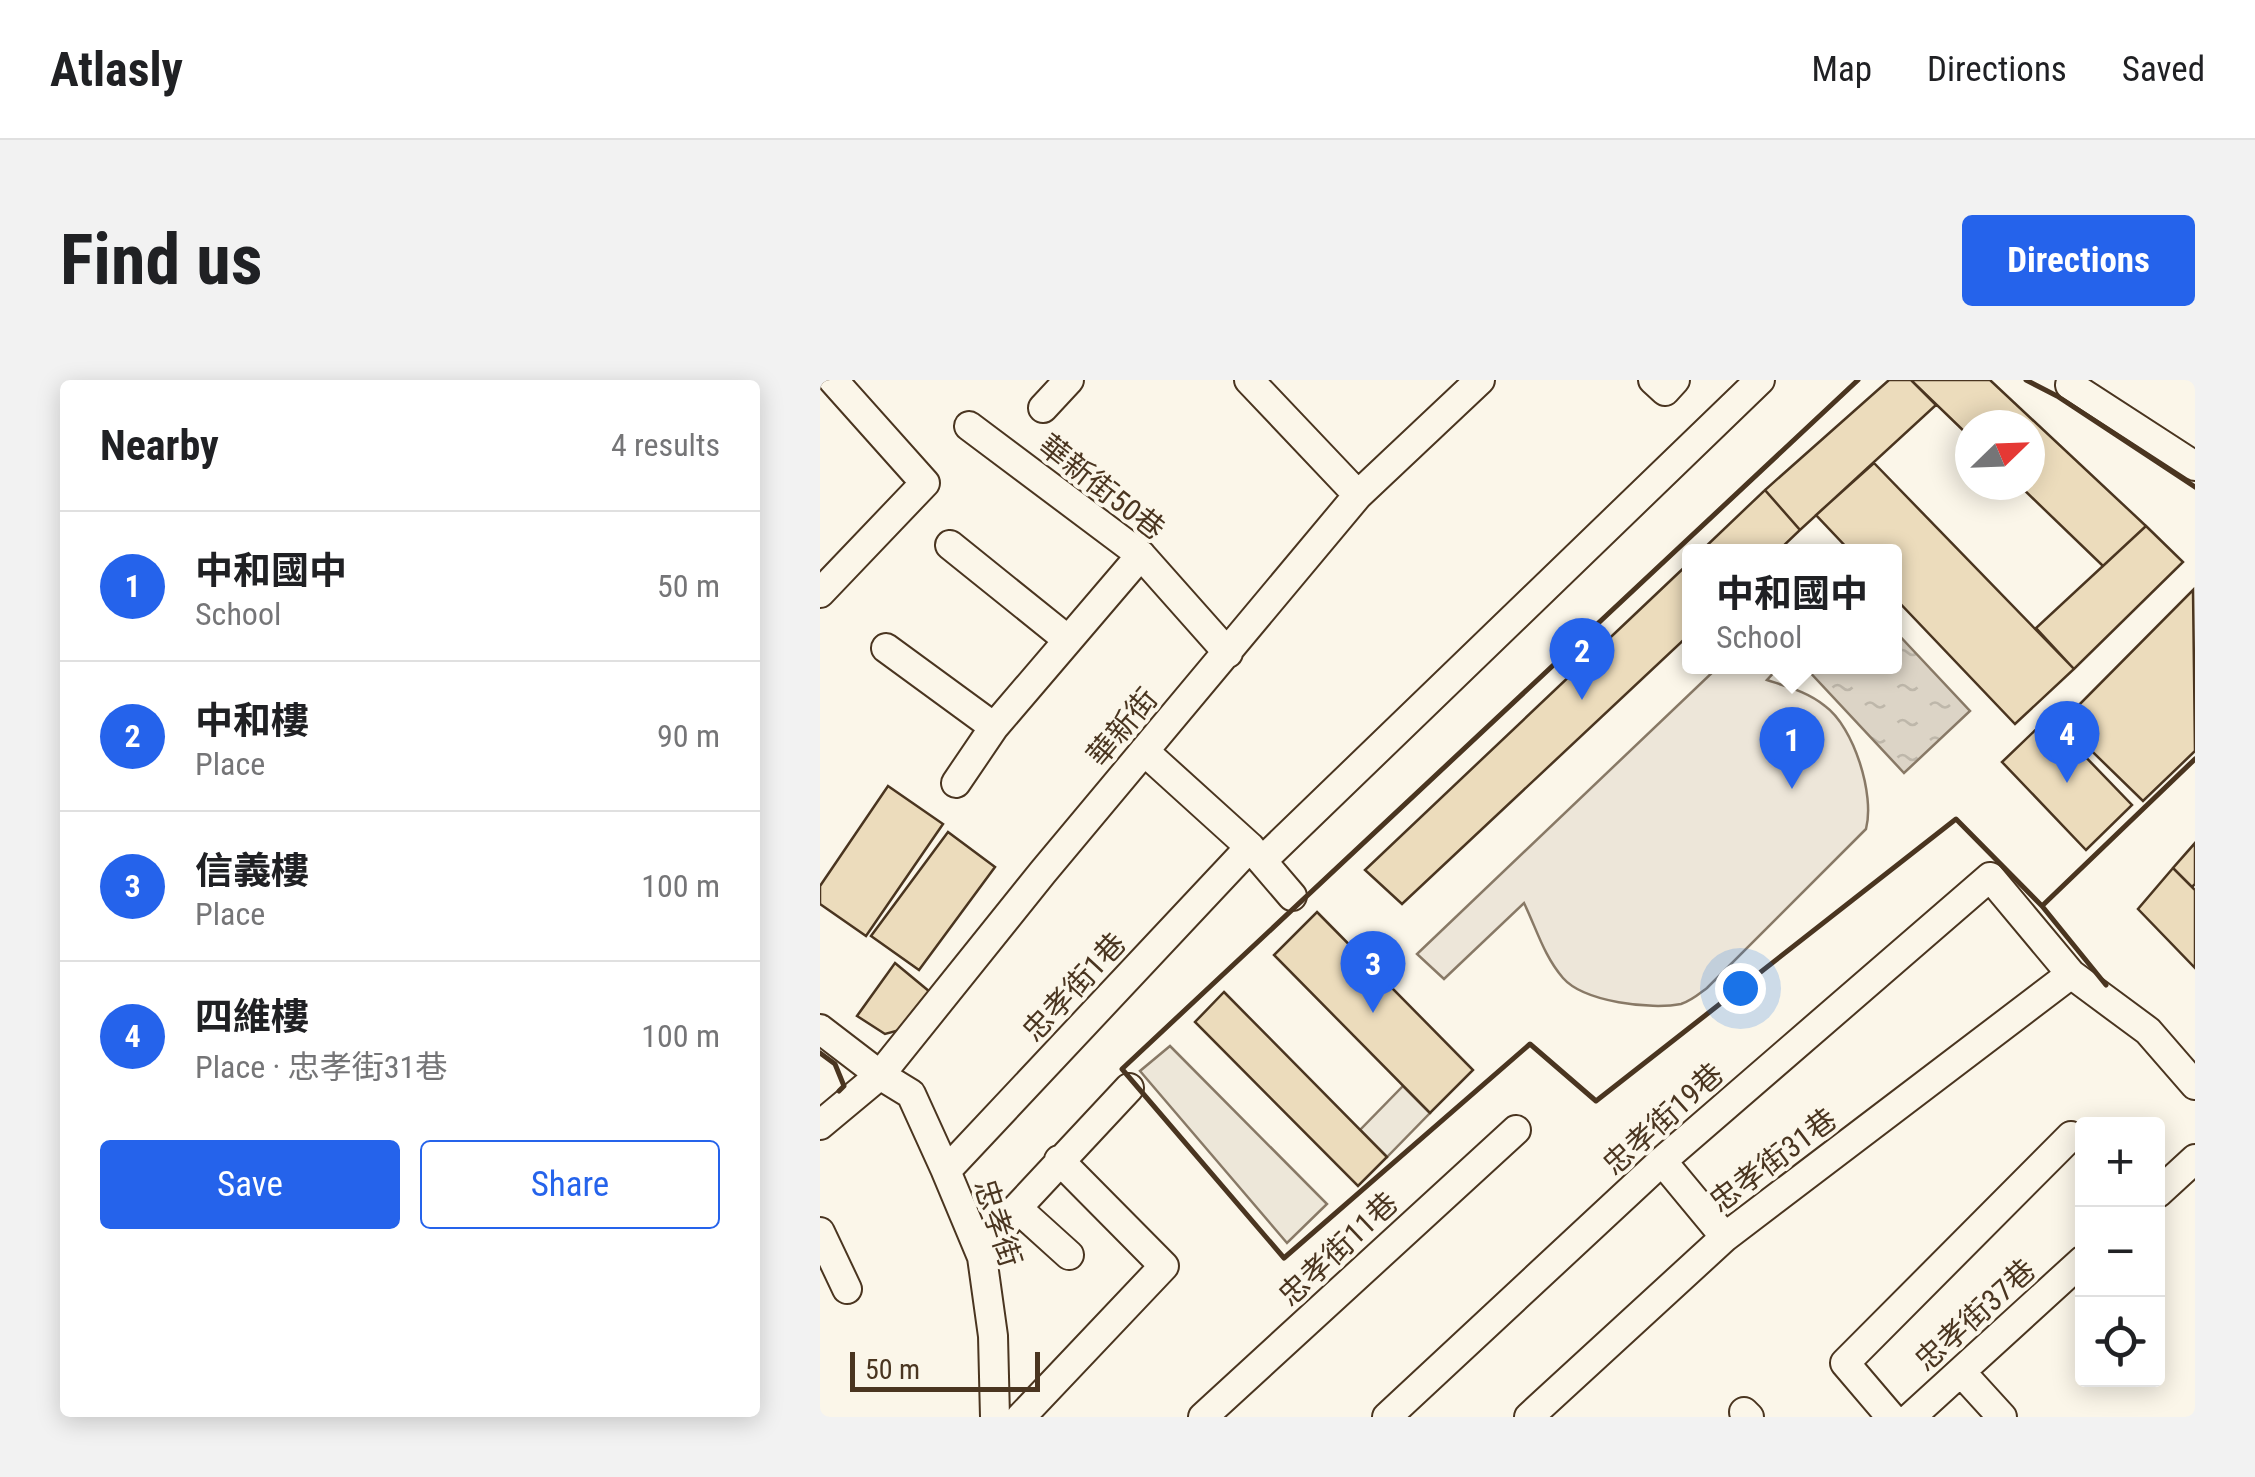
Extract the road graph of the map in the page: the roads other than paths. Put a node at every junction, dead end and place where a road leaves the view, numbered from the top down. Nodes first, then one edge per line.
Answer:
1 (833, 380) edge
2 (1069, 380) edge
3 (1249, 380) edge
4 (1480, 380) edge
5 (1653, 380) edge
6 (1675, 380) edge
7 (1760, 380) edge
8 (2072, 382) edge
9 (1043, 408) dead end
10 (969, 426) dead end
11 (2195, 466) edge
12 (1358, 495) junction
13 (950, 545) dead end
14 (1141, 555) junction
15 (820, 592) edge
16 (1068, 640) junction
17 (886, 648) dead end
18 (1228, 653) junction
19 (994, 727) junction
20 (1144, 751) junction
21 (956, 783) dead end
22 (1256, 854) junction
23 (1292, 896) dead end
24 (2071, 974) junction
25 (820, 1029) edge
26 (880, 1075) junction
27 (2195, 1085) edge
28 (1129, 1088) dead end
29 (820, 1125) edge
30 (1516, 1130) dead end
31 (2070, 1136) dead end
32 (2195, 1159) edge
33 (1058, 1160) junction
34 (1662, 1161) junction
35 (946, 1170) junction
36 (2165, 1187) edge
37 (1017, 1208) junction
38 (820, 1232) edge
39 (1725, 1237) junction
40 (1069, 1255) dead end
41 (982, 1257) junction
42 (2075, 1267) edge
43 (847, 1290) dead end
44 (1961, 1372) junction
45 (995, 1417) edge
46 (1021, 1417) edge
47 (1203, 1417) edge
48 (1387, 1417) edge
49 (1530, 1417) edge
50 (1891, 1417) edge
51 (1912, 1417) edge
52 (2002, 1417) edge

1 - 15 street
2 - 9 street
3 - 12 street
4 - 12 street, 華新街
5 - 6 street
7 - 22 street, 忠孝街1巷
8 - 11 street
10 - 14 street, 華新街50巷
12 - 18 street, 華新街
13 - 16 street
14 - 16 street
14 - 18 street, 華新街50巷
16 - 19 street
17 - 19 street
18 - 20 street, 華新街
19 - 21 street
20 - 22 street
20 - 26 street, 華新街
22 - 23 street
22 - 35 street, 忠孝街1巷
24 - 27 street
24 - 34 street, 忠孝街19巷
24 - 39 street, 忠孝街31巷
25 - 26 street
26 - 29 street, 華新街
26 - 35 street, 忠孝街
28 - 33 street
30 - 47 street, 忠孝街11巷
31 - 50 street
32 - 36 street
33 - 37 street
33 - 46 street
34 - 39 street
34 - 48 street, 忠孝街19巷
35 - 41 street, 忠孝街
37 - 40 street
37 - 41 street
38 - 43 street
39 - 49 street, 忠孝街31巷
41 - 45 street, 忠孝街
42 - 44 street, 忠孝街37巷
44 - 51 street, 忠孝街37巷
44 - 52 street

